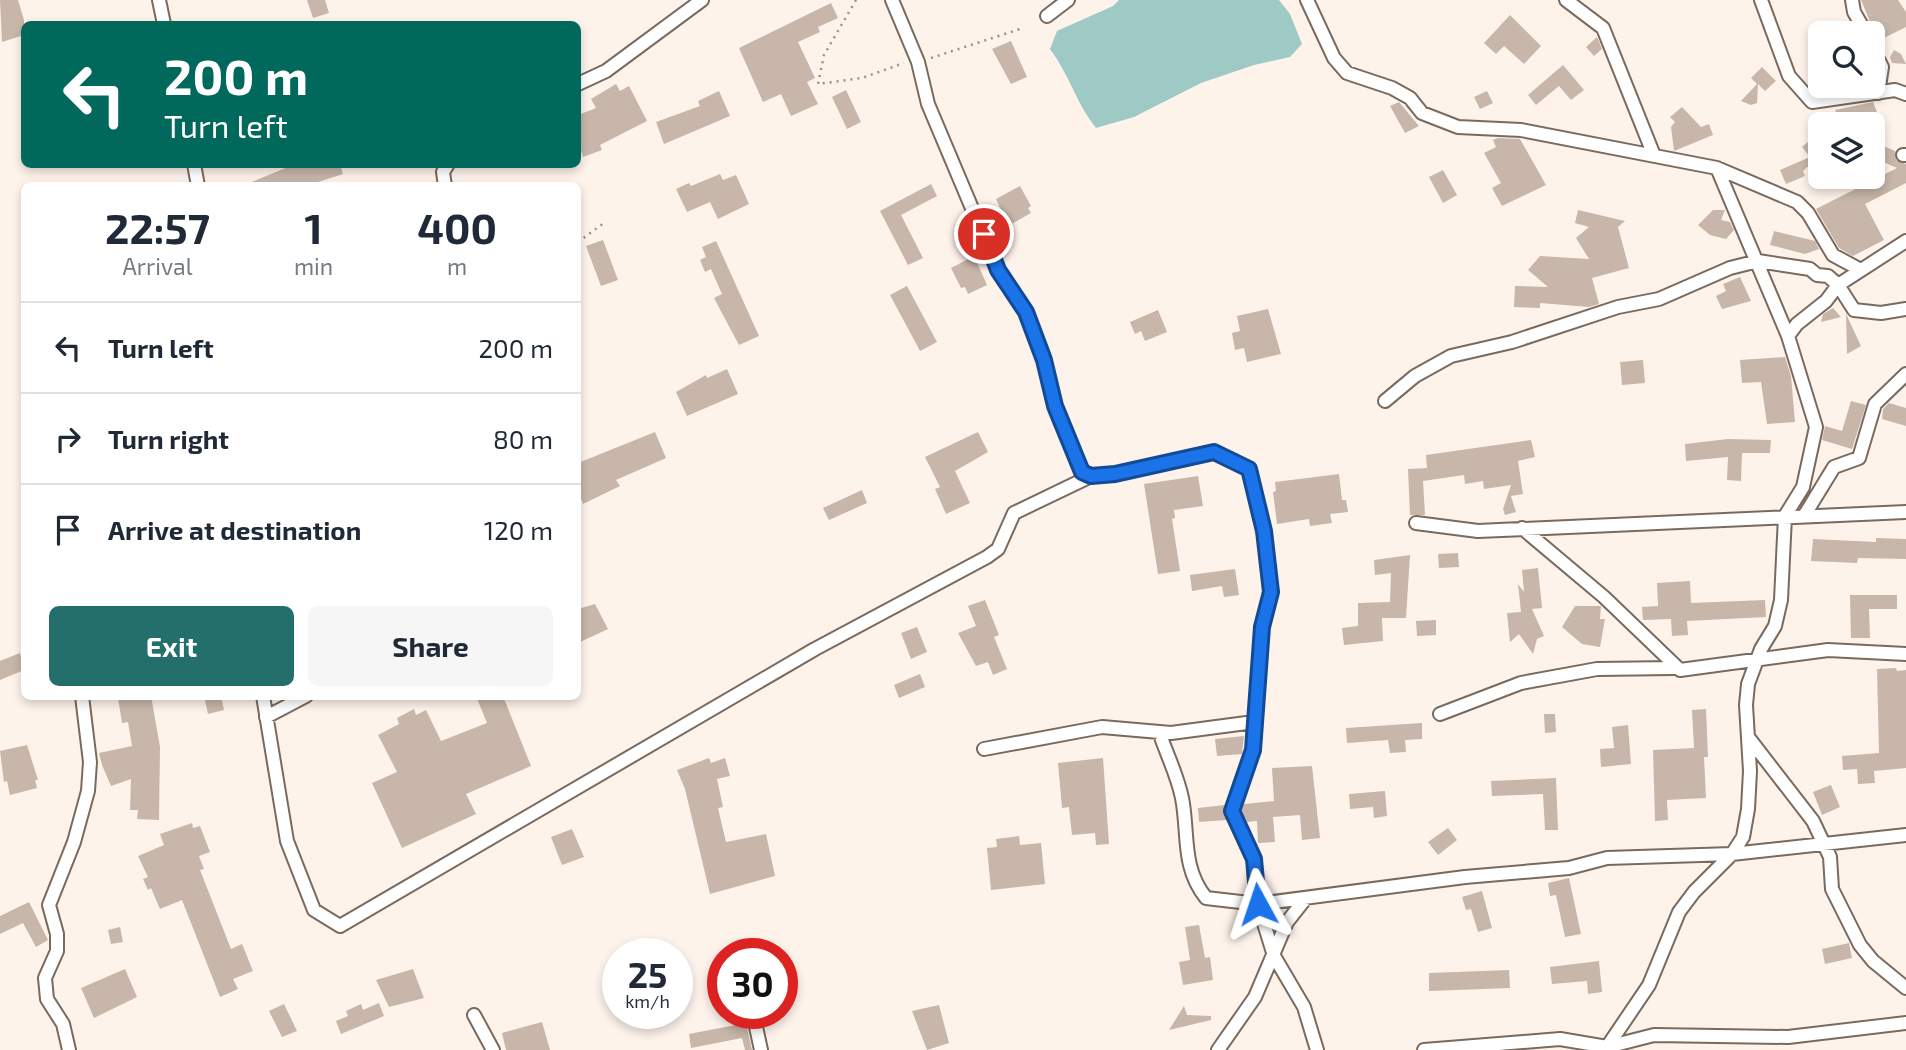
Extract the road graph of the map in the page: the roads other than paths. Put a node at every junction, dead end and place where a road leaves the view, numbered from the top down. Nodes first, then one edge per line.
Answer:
1 (159, 0) edge
2 (702, 0) edge
3 (892, 0) edge
4 (1068, 0) edge
5 (1307, 0) edge
6 (1566, 0) edge
7 (1760, 0) edge
8 (1852, 0) edge
9 (1047, 16) dead end
10 (163, 21) edge
11 (1859, 21) edge
12 (581, 84) edge
13 (1885, 92) edge
14 (1906, 93) edge
15 (1845, 98) edge
16 (1653, 153) junction
17 (1717, 169) junction
18 (1906, 241) edge
19 (1758, 261) junction
20 (1859, 269) junction
21 (1838, 285) junction
22 (1906, 309) edge
23 (1788, 336) junction
24 (1906, 374) edge
25 (1385, 401) dead end
26 (1091, 476) junction
27 (1906, 512) edge
28 (1785, 516) junction
29 (1804, 516) junction
30 (1416, 523) dead end
31 (1522, 528) junction
32 (1906, 654) edge
33 (1758, 659) junction
34 (1674, 667) junction
35 (82, 700) edge
36 (264, 700) edge
37 (298, 700) edge
38 (1440, 714) dead end
39 (266, 717) junction
40 (1254, 722) junction
41 (1748, 737) junction
42 (1163, 740) dead end
43 (984, 749) dead end
44 (1906, 835) edge
45 (1823, 842) junction
46 (1732, 854) junction
47 (1306, 898) junction
48 (1258, 904) junction
49 (1274, 956) junction
50 (1906, 988) edge
51 (474, 1015) dead end
52 (1906, 1023) edge
53 (756, 1029) edge
54 (1606, 1049) edge
55 (69, 1050) edge
56 (493, 1050) edge
57 (761, 1050) edge
58 (1218, 1050) edge
59 (1317, 1050) edge
60 (1424, 1050) edge

1 - 10 street
2 - 12 street
3 - 26 street
4 - 9 street
5 - 16 street
6 - 16 street
7 - 15 street
8 - 11 street
13 - 14 street
16 - 17 street
17 - 19 street
17 - 20 street
18 - 20 street
19 - 21 street
19 - 23 street
19 - 25 street
20 - 21 street
21 - 22 street
21 - 23 street
23 - 28 street
24 - 29 street
26 - 39 street
26 - 40 street
27 - 29 street
28 - 29 street
28 - 31 street
28 - 33 street
30 - 31 street
31 - 34 street
32 - 33 street
33 - 34 street
33 - 41 street
34 - 38 street
35 - 55 street
36 - 39 street
37 - 39 street
40 - 43 street
40 - 48 street
41 - 45 street
41 - 46 street
42 - 48 street
44 - 45 street
45 - 46 street
45 - 50 street
46 - 47 street
46 - 54 street
47 - 48 street
47 - 49 street
48 - 49 street
49 - 58 street
49 - 59 street
51 - 56 street
52 - 54 street
53 - 57 street
54 - 60 street

